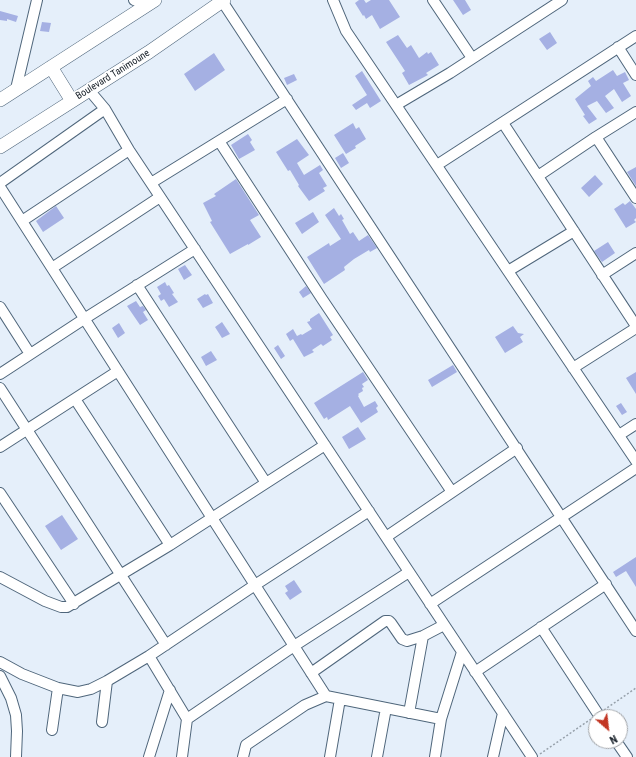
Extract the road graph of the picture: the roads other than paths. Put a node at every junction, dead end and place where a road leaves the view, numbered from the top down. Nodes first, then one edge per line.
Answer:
1 (37, 0) edge
2 (134, 0) edge
3 (333, 0) edge
4 (433, 0) edge
5 (562, 0) edge
6 (223, 1) edge
7 (151, 3) edge
8 (636, 36) edge
9 (618, 47) junction
10 (472, 58) junction
11 (51, 67) junction
12 (636, 75) edge
13 (16, 89) junction
14 (89, 90) junction
15 (286, 99) junction
16 (0, 100) edge
17 (72, 101) junction
18 (396, 105) junction
19 (104, 109) junction
20 (636, 112) edge
21 (503, 123) junction
22 (596, 137) junction
23 (219, 141) junction
24 (0, 147) edge
25 (129, 150) junction
26 (437, 166) junction
27 (538, 176) junction
28 (0, 183) edge
29 (151, 183) junction
30 (0, 187) edge
31 (160, 197) junction
32 (636, 198) edge
33 (22, 221) junction
34 (574, 231) junction
35 (195, 249) junction
36 (636, 253) edge
37 (52, 268) junction
38 (508, 271) junction
39 (602, 275) junction
40 (137, 285) junction
41 (0, 307) edge
42 (84, 319) junction
43 (636, 327) edge
44 (30, 354) junction
45 (573, 368) junction
46 (118, 371) junction
47 (0, 374) edge
48 (0, 388) edge
49 (75, 399) junction
50 (636, 424) edge
51 (27, 430) junction
52 (619, 435) junction
53 (325, 445) junction
54 (0, 448) edge
55 (517, 448) junction
56 (636, 461) edge
57 (636, 468) edge
58 (266, 482) junction
59 (452, 492) junction
60 (0, 493) edge
61 (369, 511) junction
62 (211, 517) junction
63 (561, 517) junction
64 (386, 537) junction
65 (170, 545) junction
66 (409, 572) junction
67 (120, 576) junction
68 (0, 577) edge
69 (606, 584) junction
70 (255, 585) junction
71 (74, 604) junction
72 (430, 604) junction
73 (444, 625) junction
74 (541, 627) junction
75 (636, 631) edge
76 (423, 636) junction
77 (166, 645) junction
78 (294, 646) junction
79 (462, 652) junction
80 (150, 656) junction
81 (0, 662) edge
82 (475, 672) junction
83 (311, 673) junction
84 (0, 676) edge
85 (107, 681) junction
86 (58, 688) junction
87 (170, 690) junction
88 (326, 696) junction
89 (340, 699) junction
90 (386, 708) junction
91 (595, 709) edge
92 (409, 713) junction
93 (503, 713) junction
94 (187, 719) junction
95 (441, 719) junction
96 (102, 722) dead end
97 (52, 730) dead end
98 (16, 757) edge
99 (149, 757) edge
100 (182, 757) edge
101 (243, 757) edge
102 (330, 757) edge
103 (377, 757) edge
104 (435, 757) edge
105 (493, 757) edge
106 (533, 757) edge

1 - 13 street
2 - 7 street
3 - 18 street
4 - 10 street
5 - 10 street
6 - 14 main road, Boulevard Tanimoune
6 - 15 street
7 - 11 main road
8 - 9 street
9 - 12 street
9 - 21 street
10 - 18 street
11 - 13 main road
11 - 17 main road
13 - 16 main road
14 - 17 main road, Boulevard Tanimoune
14 - 19 street
15 - 23 street
15 - 55 street
17 - 24 main road, Boulevard Tanimoune
18 - 26 street
19 - 25 street
19 - 28 street
20 - 22 street
21 - 26 street
21 - 27 street
22 - 27 street
22 - 32 street
23 - 29 street
23 - 59 street
25 - 29 street
25 - 33 street
26 - 38 street
27 - 34 street
29 - 31 street
30 - 33 street
31 - 35 street
31 - 37 street
33 - 37 street
34 - 38 street
34 - 39 street
35 - 40 street
35 - 53 street
36 - 39 street
37 - 42 street
38 - 45 street
39 - 43 street
40 - 42 street
40 - 58 street
41 - 44 street
42 - 44 street
42 - 46 street
43 - 45 street
44 - 47 street
45 - 52 street
46 - 49 street
46 - 62 street
48 - 51 street
49 - 51 street
49 - 65 street
50 - 52 street
51 - 54 street
51 - 67 street
52 - 56 street
53 - 58 street
53 - 61 street
55 - 59 street
55 - 63 street
57 - 63 street
58 - 62 street
59 - 64 street
60 - 71 street
61 - 64 street
61 - 70 street
62 - 65 street
62 - 70 street
63 - 69 street
63 - 72 street
64 - 66 street
65 - 67 street
66 - 72 street
66 - 78 street
67 - 71 street
67 - 77 street
68 - 71 street
69 - 74 street
69 - 75 street
70 - 77 street
70 - 78 street
72 - 73 street
73 - 76 street
73 - 79 street
74 - 82 street
74 - 91 street
76 - 83 street
76 - 92 street
77 - 80 street
78 - 83 street
78 - 94 street
79 - 82 street
79 - 95 street
80 - 85 street
80 - 87 street
81 - 86 street
82 - 93 street
83 - 88 street
84 - 98 street
85 - 86 street
85 - 96 street
86 - 97 street
87 - 94 street
87 - 99 street
88 - 89 street
88 - 101 street
89 - 90 street
89 - 102 street
90 - 92 street
90 - 103 street
92 - 95 street
93 - 105 street
93 - 106 street
94 - 100 street
95 - 104 street

